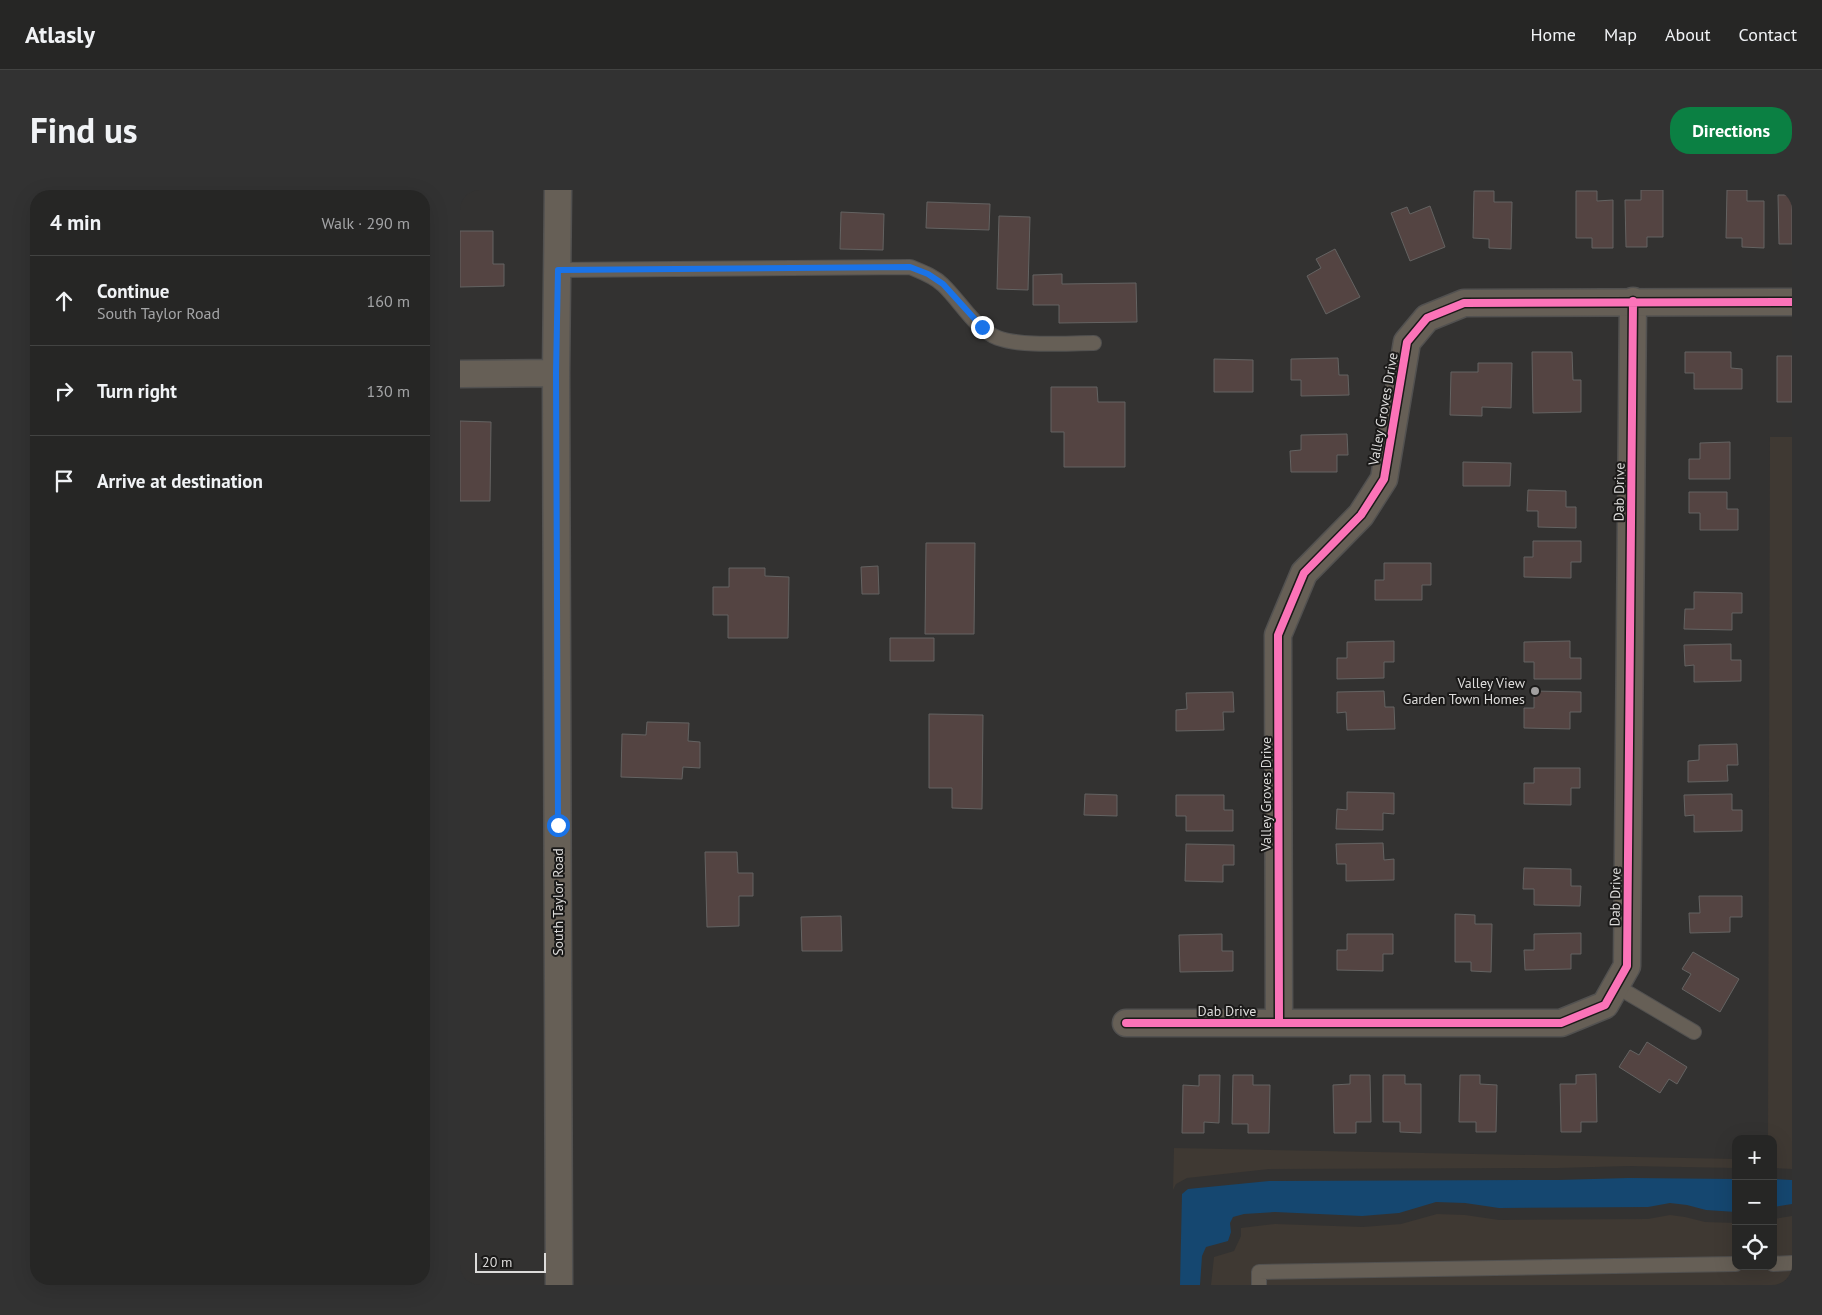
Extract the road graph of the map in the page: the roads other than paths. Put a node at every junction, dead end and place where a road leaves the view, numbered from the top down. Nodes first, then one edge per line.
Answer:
1 (558, 190) edge
2 (558, 270) junction
3 (1633, 301) junction
4 (1792, 302) edge
5 (1094, 343) dead end
6 (556, 373) junction
7 (460, 374) edge
8 (1616, 986) junction
9 (1126, 1023) dead end
10 (1280, 1024) junction
11 (1694, 1032) dead end
12 (1792, 1263) edge
13 (1732, 1264) edge
14 (1777, 1264) edge
15 (559, 1285) edge
16 (1259, 1285) edge

1 - 2 street, South Taylor Road
2 - 5 lane
2 - 6 street, South Taylor Road
3 - 4 street, Valley Groves Drive
3 - 8 street, Dab Drive
3 - 10 street, Valley Groves Drive
6 - 7 street
6 - 15 street, South Taylor Road
8 - 10 street, Dab Drive
8 - 11 lane
9 - 10 street, Dab Drive
12 - 14 lane
13 - 16 lane

